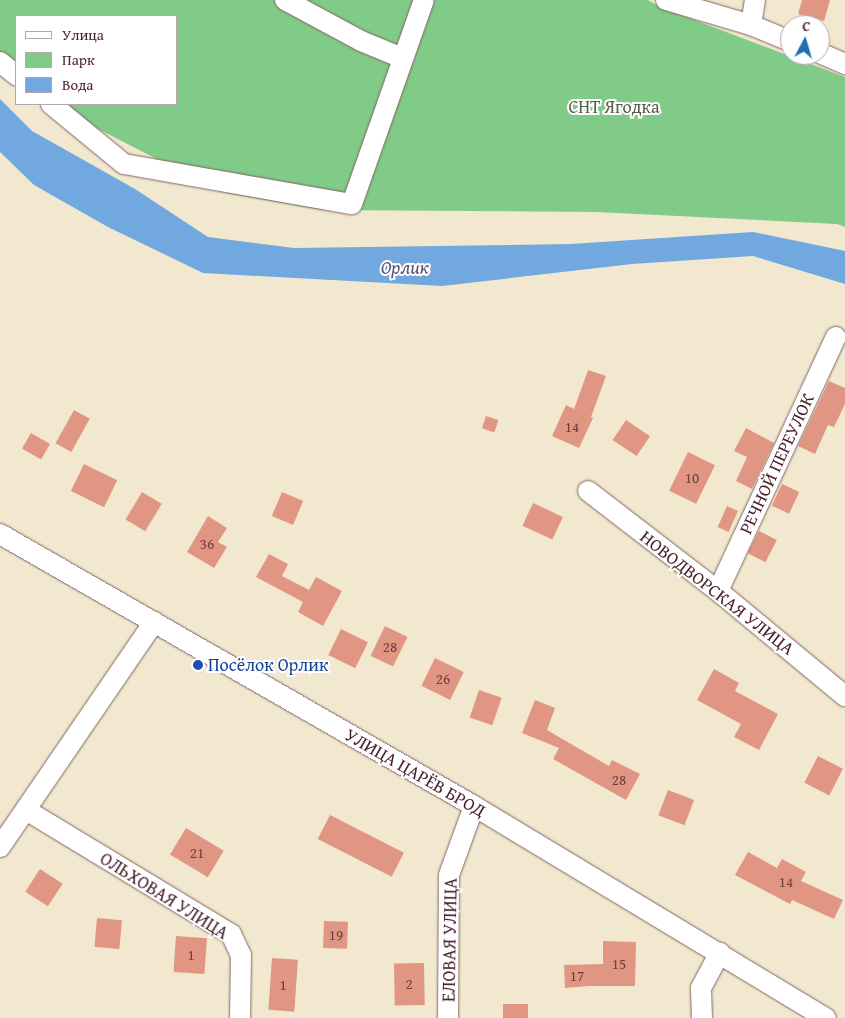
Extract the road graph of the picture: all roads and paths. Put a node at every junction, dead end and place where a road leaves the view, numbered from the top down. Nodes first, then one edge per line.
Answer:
1 (285, 0) edge
2 (424, 0) edge
3 (666, 0) edge
4 (755, 0) edge
5 (751, 26) junction
6 (780, 37) edge
7 (830, 57) edge
8 (402, 58) junction
9 (0, 62) edge
10 (845, 64) edge
11 (15, 74) edge
12 (52, 105) edge
13 (836, 337) dead end
14 (588, 491) dead end
15 (0, 534) edge
16 (718, 591) junction
17 (154, 622) junction
18 (845, 696) edge
19 (474, 806) junction
20 (26, 810) junction
21 (0, 847) edge
22 (720, 953) junction
23 (240, 1018) edge
24 (448, 1018) edge
25 (702, 1018) edge
26 (826, 1018) edge

1 - 8 street
2 - 8 street
3 - 5 street
4 - 5 street
5 - 6 street
7 - 10 street
8 - 12 street
9 - 11 street
13 - 16 street, РЕЧНОЙ ПЕРЕУЛОК
14 - 16 street, НОВОДВОРСКАЯ УЛИЦА
15 - 17 street, УЛИЦА ЦАРЁВ БРОД
16 - 18 street, НОВОДВОРСКАЯ УЛИЦА
17 - 19 street, УЛИЦА ЦАРЁВ БРОД
17 - 20 street
19 - 22 street, УЛИЦА ЦАРЁВ БРОД
19 - 24 street, ЕЛОВАЯ УЛИЦА
20 - 21 street
20 - 23 street, ОЛЬХОВАЯ УЛИЦА
22 - 25 street
22 - 26 street, УЛИЦА ЦАРЁВ БРОД

